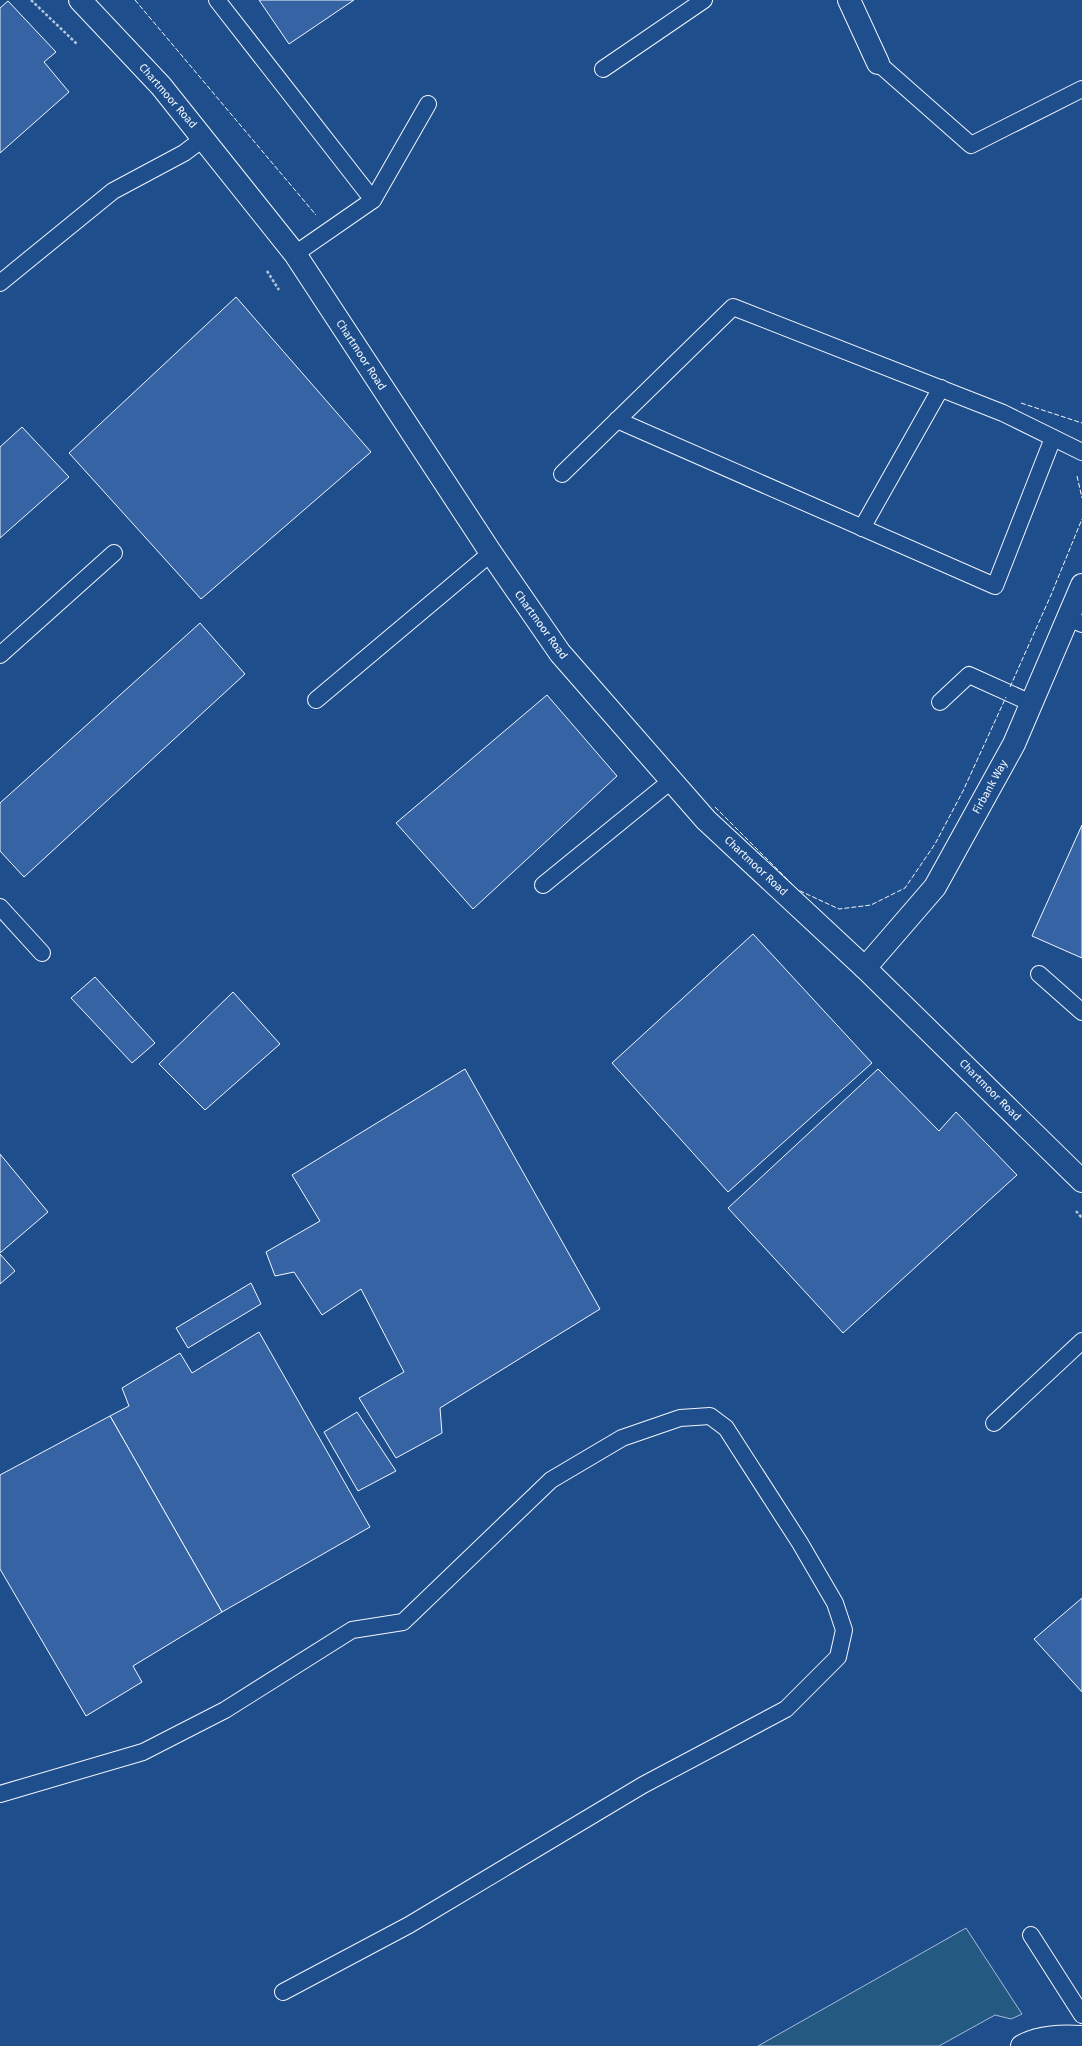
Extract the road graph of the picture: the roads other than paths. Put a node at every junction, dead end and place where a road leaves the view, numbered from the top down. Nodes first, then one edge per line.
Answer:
1 (80, 0) edge
2 (217, 0) edge
3 (704, 0) edge
4 (849, 0) edge
5 (878, 63) joint
6 (603, 69) dead end
7 (1082, 89) edge
8 (428, 104) dead end
9 (204, 138) junction
10 (373, 200) junction
11 (295, 254) junction
12 (0, 284) edge
13 (941, 388) junction
14 (617, 420) junction
15 (1053, 438) junction
16 (1082, 452) edge
17 (562, 474) dead end
18 (862, 528) junction
19 (114, 553) dead end
20 (491, 553) junction
21 (1082, 585) edge
22 (1075, 621) edge
23 (0, 655) edge
24 (316, 700) dead end
25 (940, 702) dead end
26 (1031, 703) junction
27 (672, 780) junction
28 (543, 885) dead end
29 (0, 907) edge
30 (42, 953) dead end
31 (865, 968) junction
32 (1039, 974) dead end
33 (1082, 1012) edge
34 (1082, 1181) edge
35 (1082, 1341) edge
36 (994, 1423) dead end
37 (0, 1794) edge
38 (1031, 1935) dead end
39 (283, 1992) dead end
40 (1082, 2015) edge
41 (1082, 2038) edge
42 (1022, 2046) edge

1 - 9 street, Chartmoor Road
2 - 10 lane
3 - 6 lane
4 - 5 street
5 - 7 lane
8 - 10 lane
9 - 11 street, Chartmoor Road
9 - 12 lane
10 - 11 lane
11 - 20 street, Chartmoor Road
13 - 14 lane
13 - 15 lane
13 - 18 lane
14 - 17 lane
14 - 18 lane
15 - 16 lane
15 - 18 lane
19 - 23 lane
20 - 24 lane
20 - 27 street, Chartmoor Road
21 - 22 street, Firbank Way
22 - 26 street, Firbank Way
25 - 26 lane
26 - 31 street, Firbank Way
27 - 28 lane
27 - 31 street, Chartmoor Road
29 - 30 lane
31 - 34 street, Chartmoor Road
32 - 33 lane
35 - 36 lane
37 - 39 lane
38 - 40 lane
41 - 42 street

